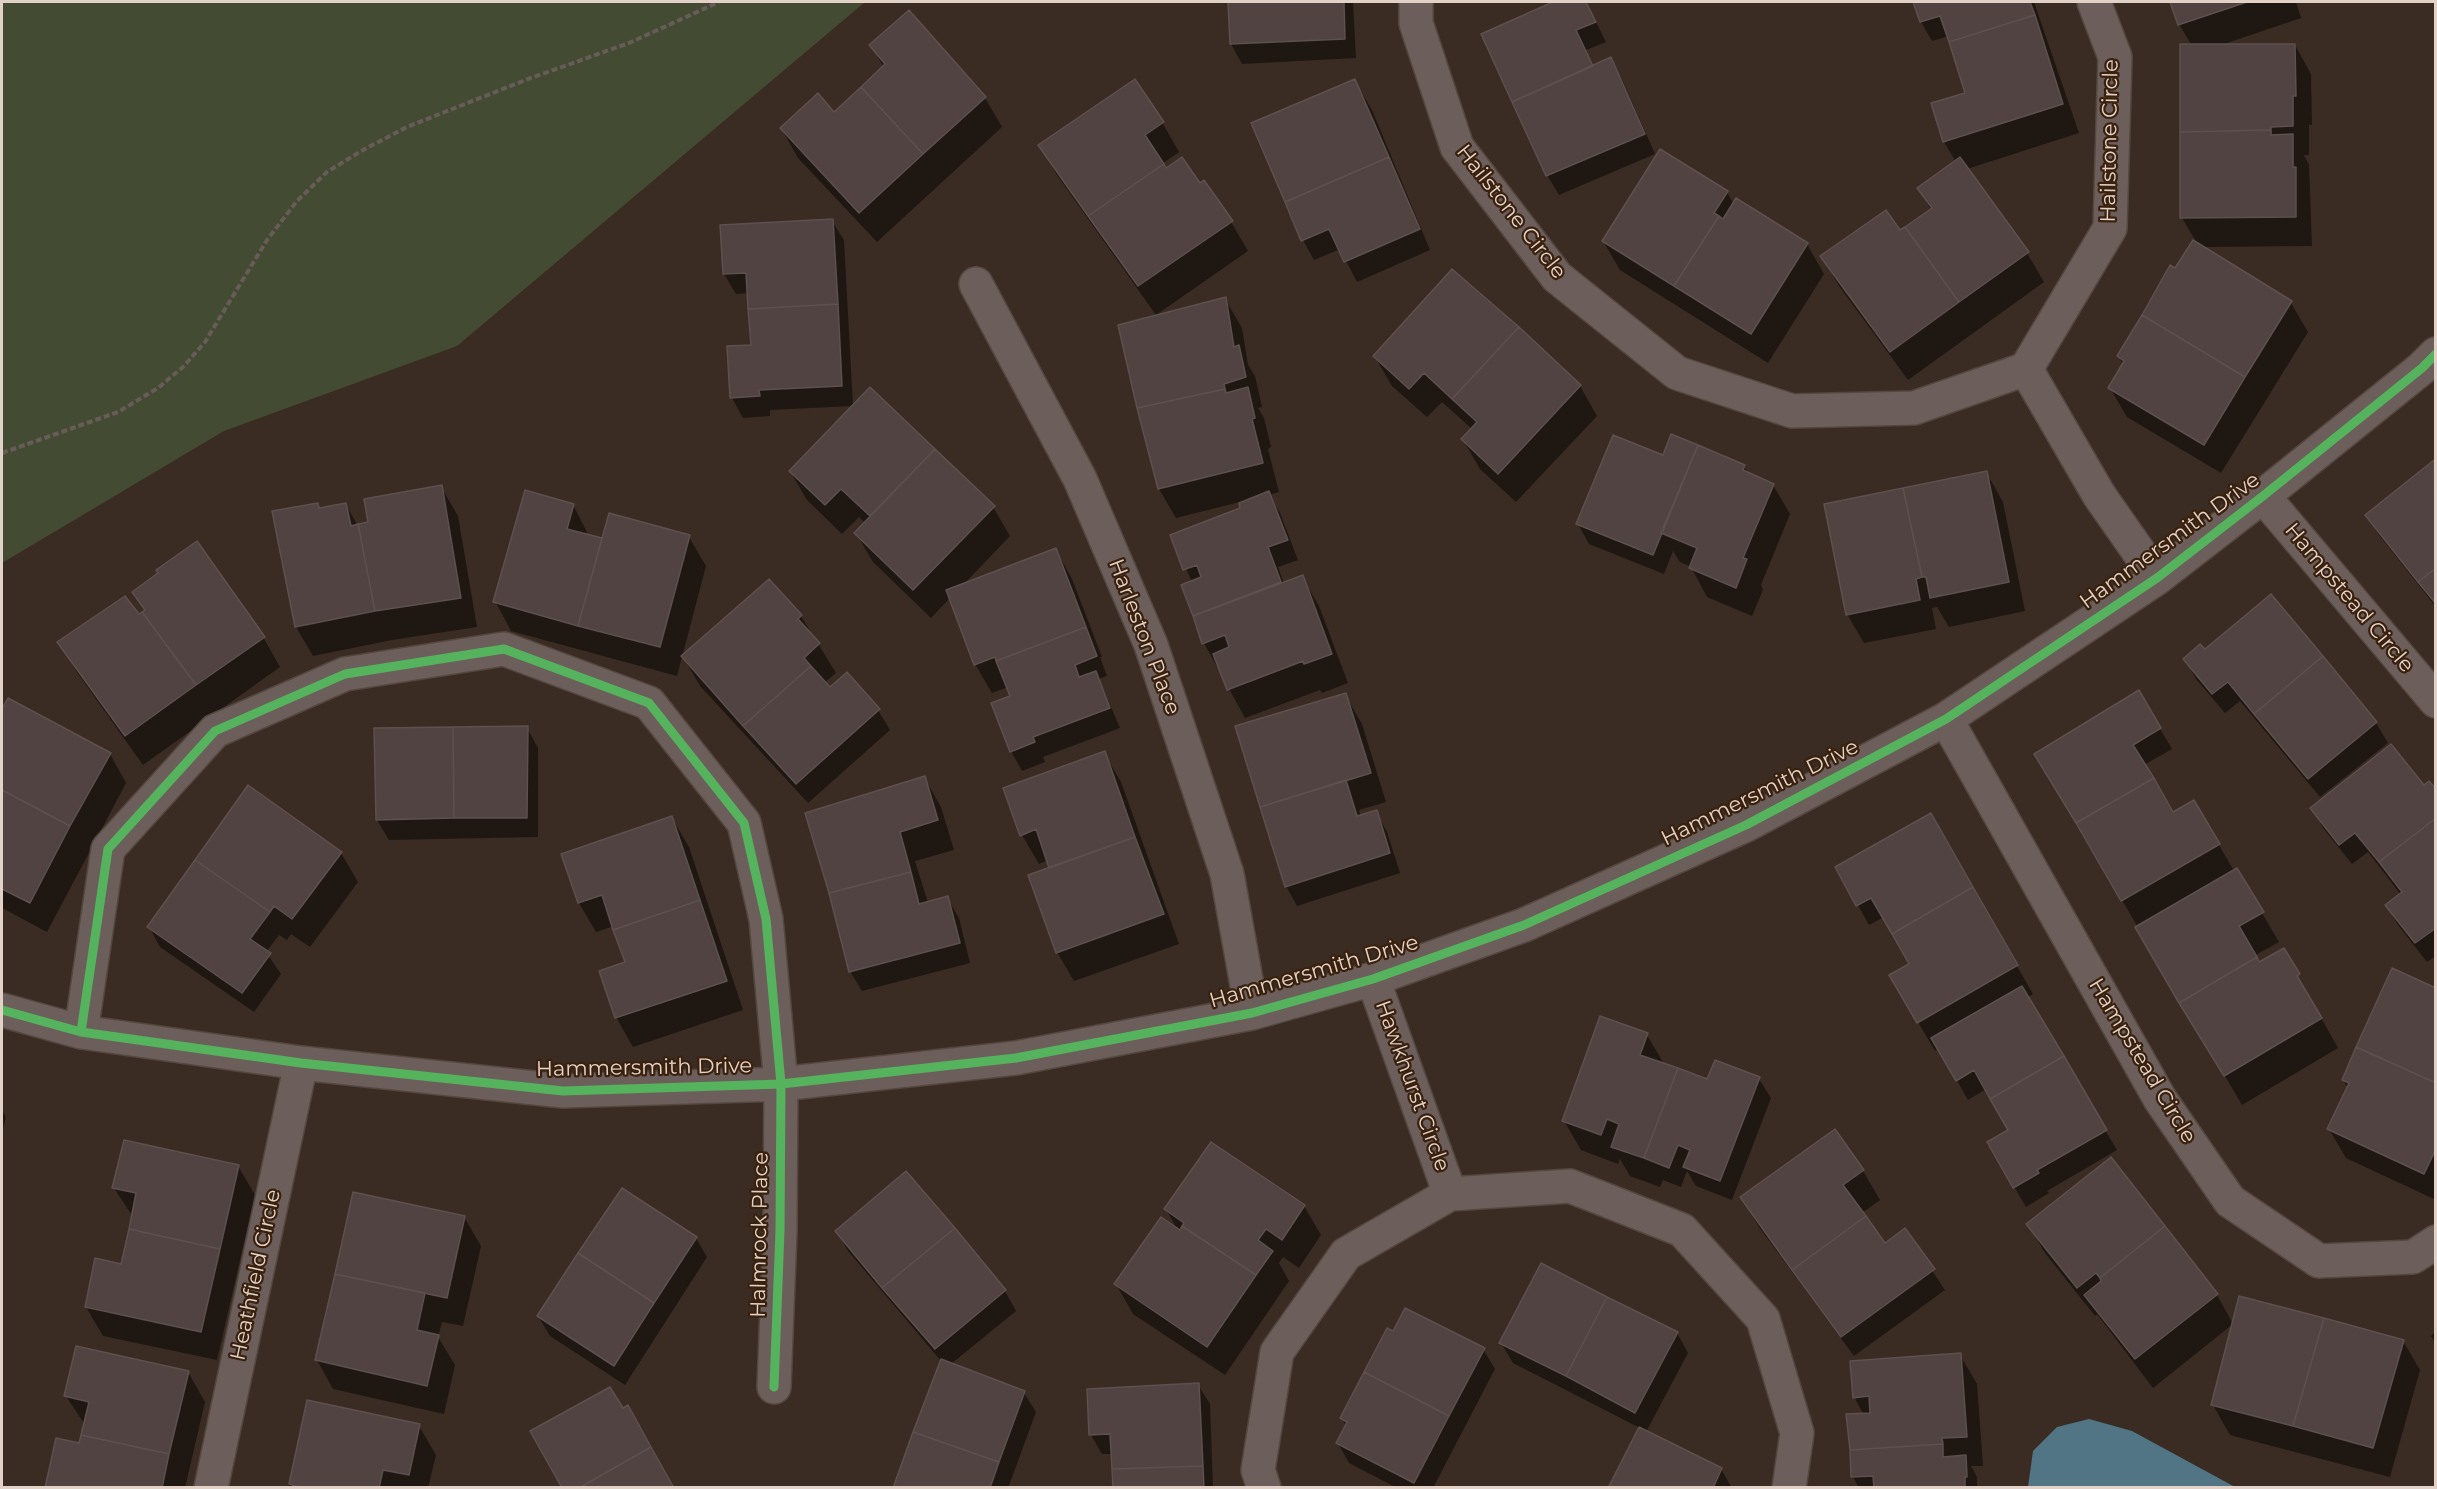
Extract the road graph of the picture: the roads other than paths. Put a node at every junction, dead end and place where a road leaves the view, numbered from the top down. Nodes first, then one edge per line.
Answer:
1 (1416, 2) edge
2 (2094, 2) edge
3 (976, 284) dead end
4 (2436, 354) edge
5 (2026, 369) junction
6 (2264, 496) junction
7 (2157, 578) junction
8 (2436, 701) edge
9 (1946, 719) junction
10 (1373, 979) junction
11 (2, 1010) edge
12 (1252, 1012) junction
13 (81, 1032) junction
14 (301, 1063) junction
15 (781, 1084) junction
16 (1450, 1194) junction
17 (2436, 1242) edge
18 (774, 1387) dead end
19 (211, 1488) edge
20 (1264, 1488) edge
21 (1789, 1488) edge

1 - 5 street, Hailstone Circle
2 - 5 street, Hailstone Circle
3 - 12 street, Harleston Place
4 - 6 street, Hammersmith Drive
5 - 7 street
6 - 7 street, Hammersmith Drive
6 - 8 street, Hampstead Circle
7 - 9 street, Hammersmith Drive
9 - 10 street, Hammersmith Drive
9 - 17 street, Hampstead Circle
10 - 12 street, Hammersmith Drive
10 - 16 street, Hawkhurst Circle
11 - 13 street, Hammersmith Drive
12 - 15 street, Hammersmith Drive
13 - 14 street, Hammersmith Drive
13 - 15 street, Halmrock Place
14 - 15 street, Hammersmith Drive
14 - 19 street, Heathfield Circle
15 - 18 street, Halmrock Place
16 - 20 street, Hawkhurst Circle
16 - 21 street, Hawkhurst Circle

